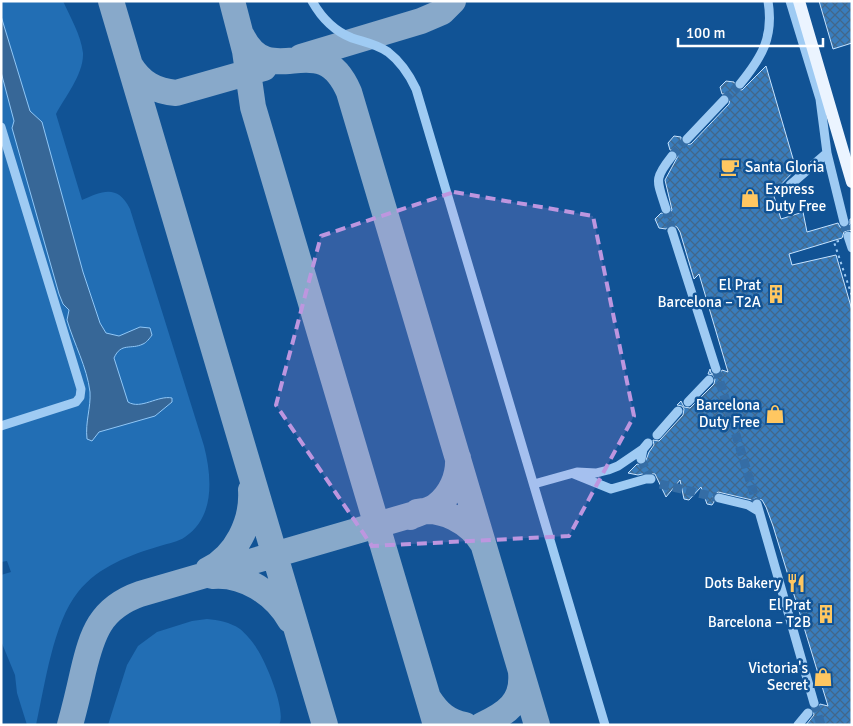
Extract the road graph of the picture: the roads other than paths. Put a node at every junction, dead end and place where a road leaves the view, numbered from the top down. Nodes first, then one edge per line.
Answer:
1 (312, 1) edge
2 (768, 1) edge
3 (790, 1) edge
4 (799, 1) edge
5 (740, 84) tunnel mouth
6 (724, 100) tunnel mouth
7 (1, 127) edge
8 (687, 138) tunnel mouth
9 (827, 153) junction
10 (672, 156) tunnel mouth
11 (852, 182) edge
12 (790, 185) dead end
13 (666, 209) tunnel mouth
14 (844, 222) tunnel mouth
15 (672, 231) tunnel mouth
16 (848, 237) road end
17 (852, 248) edge
18 (715, 367) tunnel mouth
19 (709, 380) dead end
20 (688, 402) dead end
21 (678, 411) dead end
22 (1, 426) edge
23 (656, 435) dead end
24 (641, 459) tunnel mouth
25 (569, 474) junction
26 (534, 484) junction
27 (660, 484) tunnel mouth
28 (719, 498) tunnel mouth
29 (812, 699) tunnel mouth
30 (808, 713) dead end
31 (605, 725) edge
32 (798, 725) edge

1 - 26 lane
2 - 5 lane
3 - 9 lane
4 - 11 main road
6 - 8 lane
7 - 22 lane
9 - 12 lane
9 - 14 lane
10 - 13 lane
15 - 18 lane
16 - 17 lane
19 - 20 lane
21 - 23 lane
24 - 25 lane
25 - 26 lane
25 - 27 lane
26 - 31 lane
28 - 29 lane
30 - 32 lane

